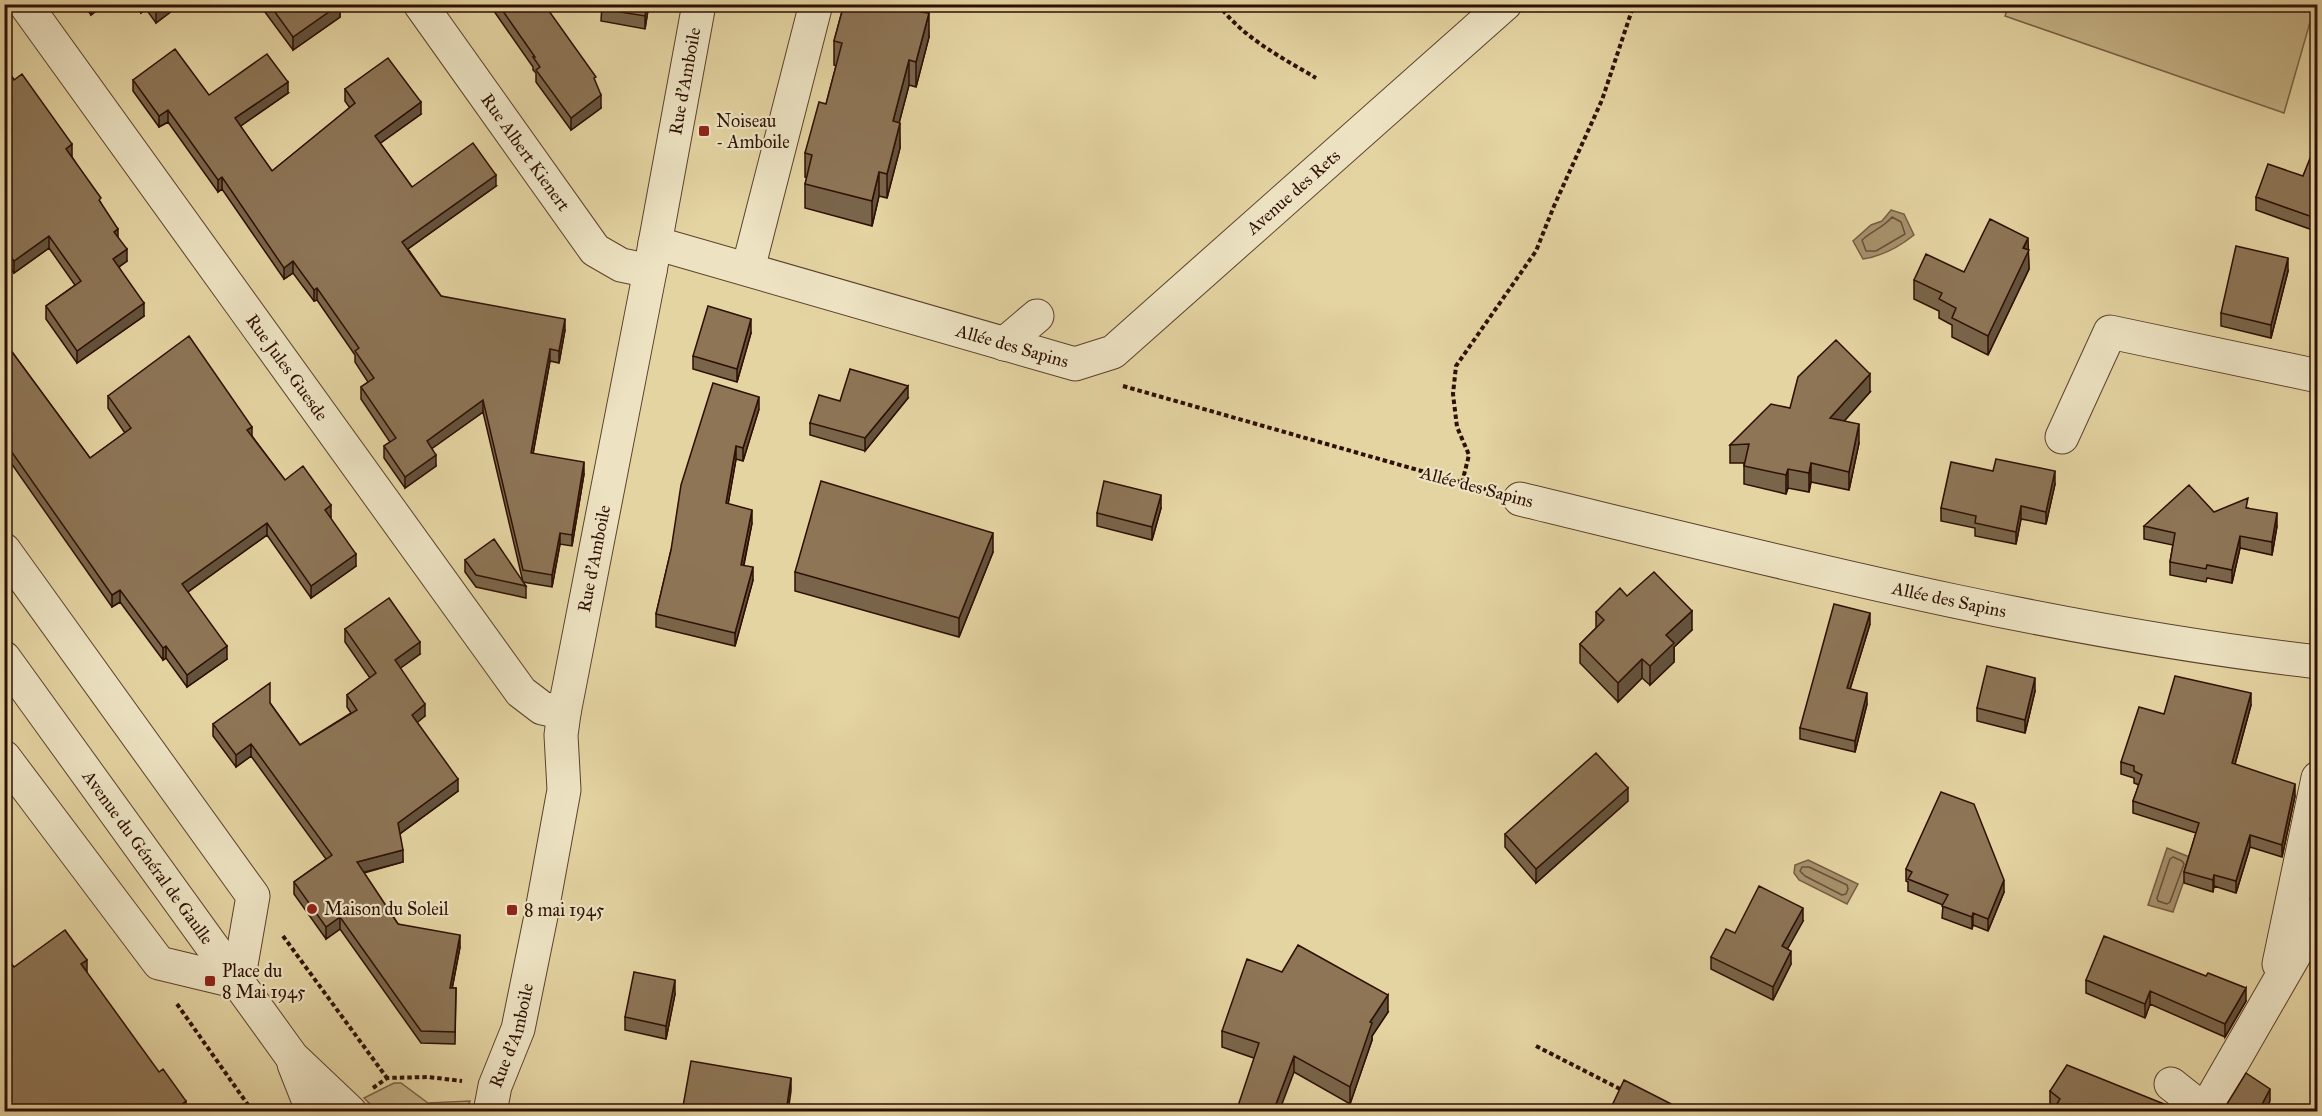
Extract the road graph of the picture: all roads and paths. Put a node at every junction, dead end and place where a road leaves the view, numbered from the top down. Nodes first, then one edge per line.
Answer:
1 (24, 4) edge
2 (420, 4) edge
3 (699, 4) edge
4 (816, 4) edge
5 (1218, 4) edge
6 (1505, 4) edge
7 (1634, 4) edge
8 (1316, 78) dead end
9 (652, 257) junction
10 (748, 269) junction
11 (1037, 316) dead end
12 (1004, 344) junction
13 (1075, 364) junction
14 (2318, 376) edge
15 (2062, 437) dead end
16 (1462, 483) junction
17 (1520, 499) joint
18 (4, 550) edge
19 (4, 658) edge
20 (2318, 662) edge
21 (564, 713) junction
22 (4, 757) edge
23 (2318, 778) edge
24 (253, 896) junction
25 (2318, 914) edge
26 (159, 963) junction
27 (238, 982) junction
28 (2272, 996) junction
29 (1536, 1046) dead end
30 (292, 1057) junction
31 (387, 1078) junction
32 (467, 1082) dead end
33 (2171, 1084) dead end
34 (1625, 1092) edge
35 (348, 1109) edge
36 (2205, 1111) edge
37 (253, 1112) edge
38 (312, 1112) edge
39 (490, 1112) edge

1 - 21 street, Rue Jules Guesde
2 - 9 street, Rue Albert Kienert
3 - 9 street, Rue d'Amboile
4 - 10 street
5 - 8 path
6 - 13 street, Avenue des Rets
7 - 16 path
9 - 10 street, Allée des Sapins
9 - 21 street, Rue d'Amboile
10 - 12 street, Allée des Sapins
11 - 12 street
12 - 13 street, Allée des Sapins
13 - 16 path, Allée des Sapins
14 - 15 street
16 - 17 path, Allée des Sapins
17 - 20 street, Allée des Sapins
18 - 24 street
19 - 27 street, Avenue du Général de Gaulle
21 - 39 street, Rue d'Amboile
22 - 26 street
23 - 28 street
24 - 27 street
24 - 31 path
25 - 28 street
26 - 27 street
26 - 37 path
27 - 30 street, Avenue du Général de Gaulle
28 - 36 street
29 - 34 path
30 - 35 street, Avenue du Général de Gaulle
30 - 38 street, Avenue du Général de Gaulle
31 - 32 path
31 - 35 path
33 - 36 street

